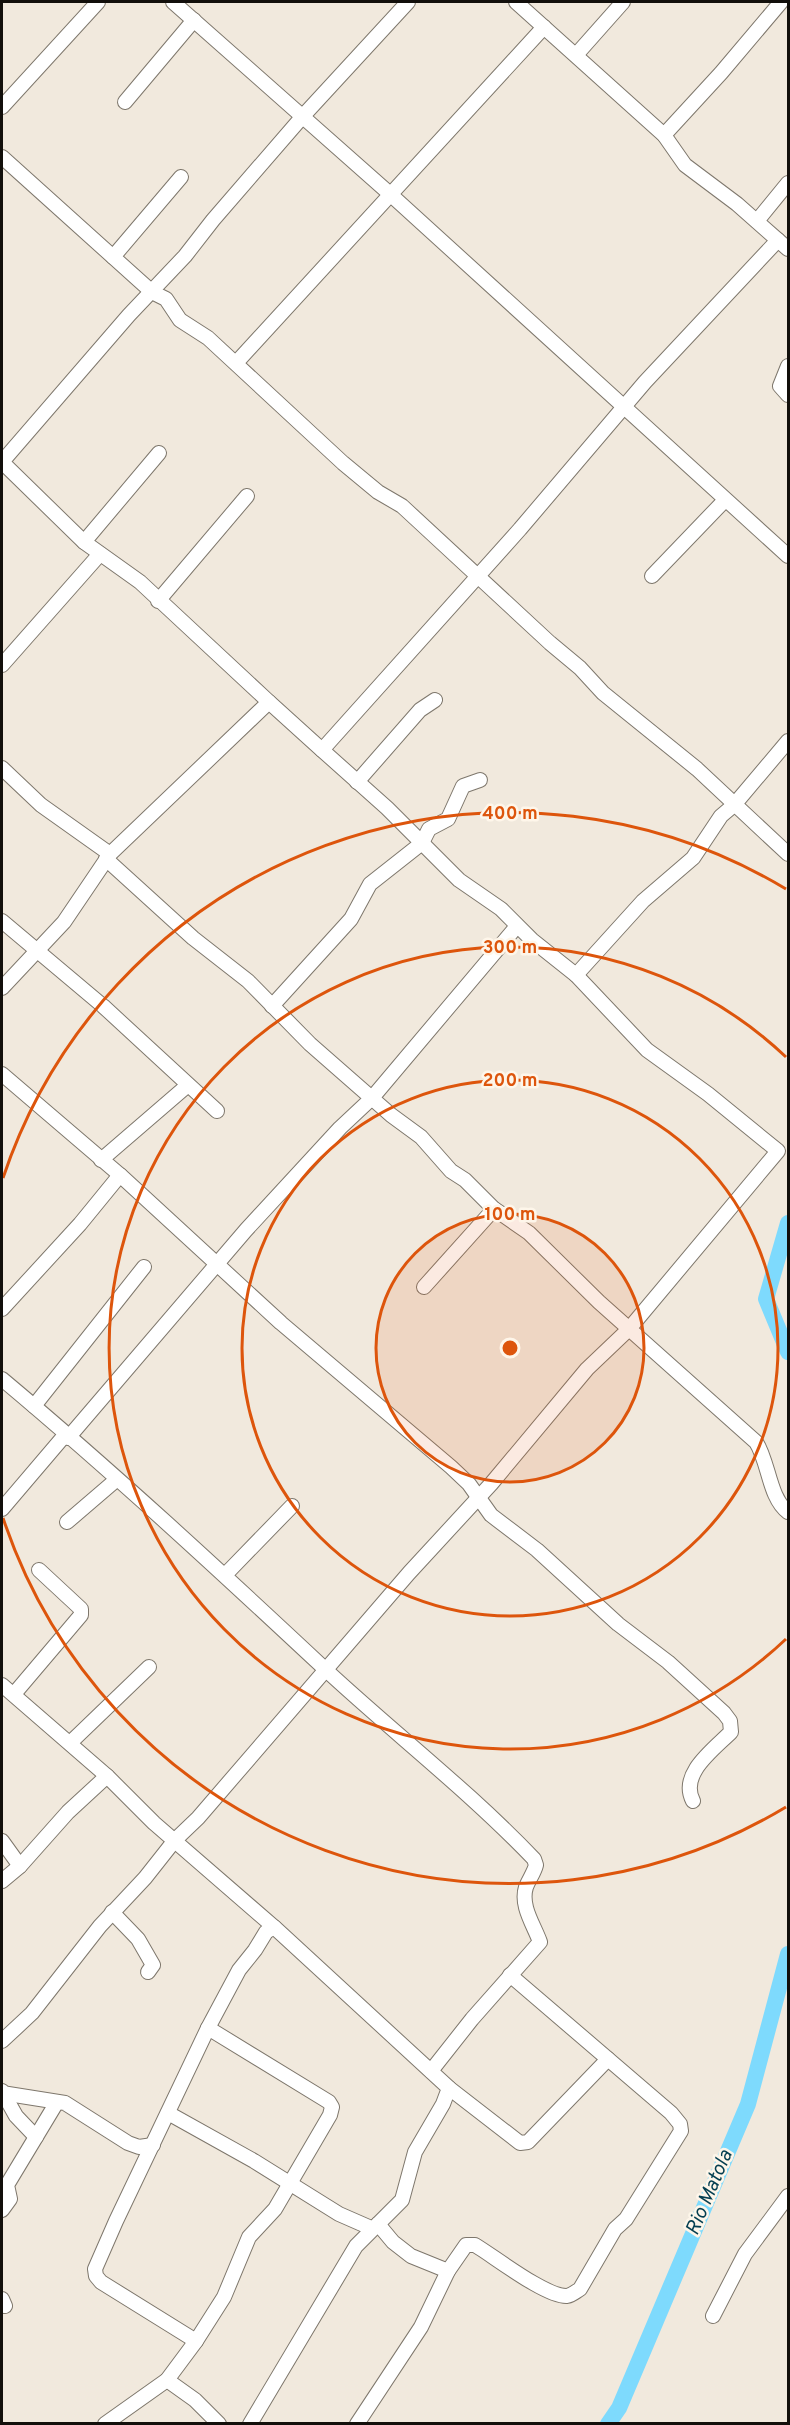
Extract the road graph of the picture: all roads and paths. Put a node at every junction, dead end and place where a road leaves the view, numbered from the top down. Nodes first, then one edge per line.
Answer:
1 (98, 2) edge
2 (173, 2) edge
3 (408, 2) edge
4 (516, 2) edge
5 (623, 2) edge
6 (781, 2) edge
7 (194, 20) junction
8 (544, 27) junction
9 (576, 55) junction
10 (125, 102) dead end
11 (2, 107) edge
12 (303, 116) junction
13 (664, 135) junction
14 (2, 157) edge
15 (181, 177) dead end
16 (789, 183) edge
17 (390, 194) junction
18 (757, 221) junction
19 (783, 244) edge
20 (113, 257) junction
21 (152, 292) junction
22 (236, 363) junction
23 (789, 366) edge
24 (789, 395) edge
25 (624, 408) junction
26 (159, 453) dead end
27 (2, 462) edge
28 (248, 496) dead end
29 (725, 500) junction
30 (84, 542) junction
31 (100, 554) junction
32 (789, 556) edge
33 (476, 576) junction
34 (652, 576) dead end
35 (158, 601) junction
36 (2, 665) edge
37 (435, 700) dead end
38 (269, 702) junction
39 (789, 741) edge
40 (322, 750) junction
41 (2, 768) edge
42 (480, 780) dead end
43 (357, 782) junction
44 (734, 805) junction
45 (422, 843) junction
46 (789, 854) edge
47 (105, 861) junction
48 (2, 921) edge
49 (517, 926) junction
50 (36, 951) junction
51 (576, 975) junction
52 (2, 988) edge
53 (273, 1006) junction
54 (2, 1074) edge
55 (188, 1084) junction
56 (372, 1098) junction
57 (217, 1111) dead end
58 (783, 1155) edge
59 (101, 1160) junction
60 (120, 1175) junction
61 (494, 1209) junction
62 (217, 1265) junction
63 (144, 1267) dead end
64 (424, 1287) dead end
65 (2, 1309) edge
66 (629, 1329) junction
67 (2, 1379) edge
68 (34, 1406) junction
69 (67, 1436) junction
70 (116, 1480) junction
71 (479, 1497) junction
72 (292, 1506) dead end
73 (2, 1509) edge
74 (789, 1512) edge
75 (67, 1522) dead end
76 (39, 1570) dead end
77 (225, 1575) junction
78 (149, 1667) dead end
79 (326, 1670) junction
80 (2, 1684) edge
81 (14, 1694) junction
82 (70, 1743) junction
83 (107, 1776) junction
84 (693, 1801) dead end
85 (175, 1840) junction
86 (2, 1841) edge
87 (20, 1866) junction
88 (2, 1881) edge
89 (112, 1912) junction
90 (268, 1926) junction
91 (148, 1972) dead end
92 (510, 1975) junction
93 (208, 2028) junction
94 (2, 2041) edge
95 (608, 2059) junction
96 (431, 2071) junction
97 (449, 2088) junction
98 (3, 2093) edge
99 (57, 2102) junction
100 (168, 2113) junction
101 (36, 2137) junction
102 (146, 2149) junction
103 (290, 2184) junction
104 (789, 2196) edge
105 (2, 2211) edge
106 (339, 2214) junction
107 (375, 2226) junction
108 (356, 2246) junction
109 (458, 2254) junction
110 (433, 2263) junction
111 (448, 2271) junction
112 (713, 2316) dead end
113 (196, 2341) junction
114 (167, 2380) junction
115 (105, 2424) edge
116 (219, 2424) edge
117 (250, 2424) edge
118 (357, 2424) edge

1 - 11 street
2 - 7 street
3 - 12 street
4 - 8 street
5 - 9 street
6 - 13 street
7 - 10 street
7 - 12 street
8 - 9 street
8 - 17 street
9 - 13 street
12 - 17 street
12 - 21 street
13 - 18 street
14 - 20 street
15 - 20 street
16 - 18 street
17 - 22 street
17 - 25 street
18 - 19 street
19 - 25 street
20 - 21 street
21 - 22 street
21 - 27 street
22 - 33 street
23 - 24 street
25 - 29 street
25 - 33 street
26 - 30 street
27 - 30 street
28 - 35 street
29 - 32 street
29 - 34 street
30 - 31 street
31 - 35 street
31 - 36 street
33 - 40 street
33 - 44 street
35 - 38 street
37 - 43 street
38 - 40 street
38 - 47 street
39 - 44 street
40 - 43 street
41 - 47 street
42 - 45 street
43 - 45 street
44 - 46 street
44 - 51 street
45 - 49 street
45 - 53 street
47 - 50 street
47 - 53 street
48 - 50 street
49 - 51 street
49 - 56 street
50 - 52 street
50 - 55 street
51 - 58 street
53 - 56 street
54 - 59 street
55 - 57 street
55 - 59 street
56 - 61 street
56 - 62 street
58 - 66 street
59 - 60 street
60 - 62 street
60 - 65 street
61 - 64 street
61 - 66 street
62 - 69 street
62 - 71 street
63 - 68 street
66 - 71 street
66 - 74 street
67 - 68 street
68 - 69 street
69 - 70 street
69 - 73 street
70 - 75 street
70 - 77 street
71 - 79 street
71 - 84 street
72 - 77 street
76 - 81 street
77 - 79 street
78 - 82 street
79 - 85 street
79 - 92 street
80 - 81 street
81 - 82 street
82 - 83 street
83 - 85 street
83 - 87 street
85 - 89 street
85 - 90 street
86 - 87 street
87 - 88 street
89 - 91 street
89 - 94 street
90 - 93 street
90 - 96 street
92 - 95 street
92 - 96 street
93 - 100 street
93 - 103 street
95 - 97 street
95 - 109 street
96 - 97 street
97 - 107 street
98 - 99 street
98 - 101 street
99 - 101 street
99 - 102 street
100 - 102 street
100 - 103 street
101 - 105 street
102 - 113 street
103 - 106 street
103 - 113 street
104 - 112 street
106 - 107 street
106 - 108 street
107 - 108 street
107 - 110 street
108 - 117 street
109 - 110 street
109 - 111 street
110 - 111 street
111 - 118 street
113 - 114 street
114 - 115 street
114 - 116 street

